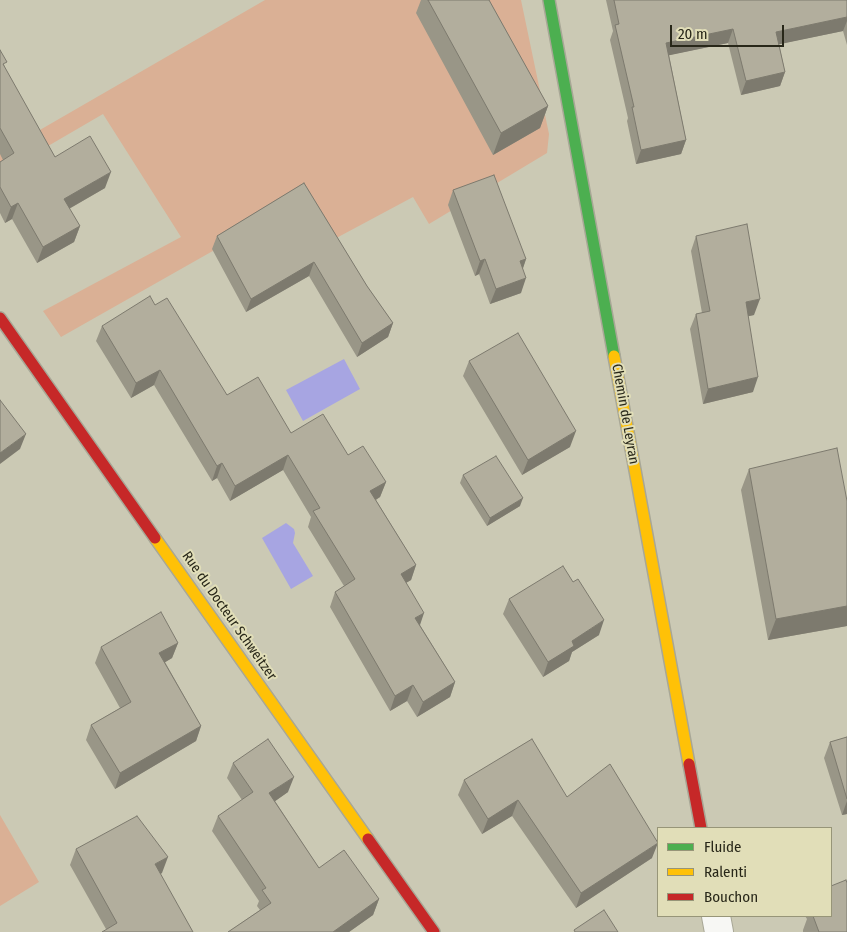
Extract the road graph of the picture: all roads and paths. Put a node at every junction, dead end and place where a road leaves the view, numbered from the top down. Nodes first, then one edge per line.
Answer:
1 (549, 0) edge
2 (0, 318) edge
3 (700, 827) edge
4 (716, 917) edge
5 (427, 930) edge
6 (719, 932) edge

1 - 3 street, Chemin de Leyran
2 - 5 street, Rue du Docteur Schweitzer
4 - 6 street

